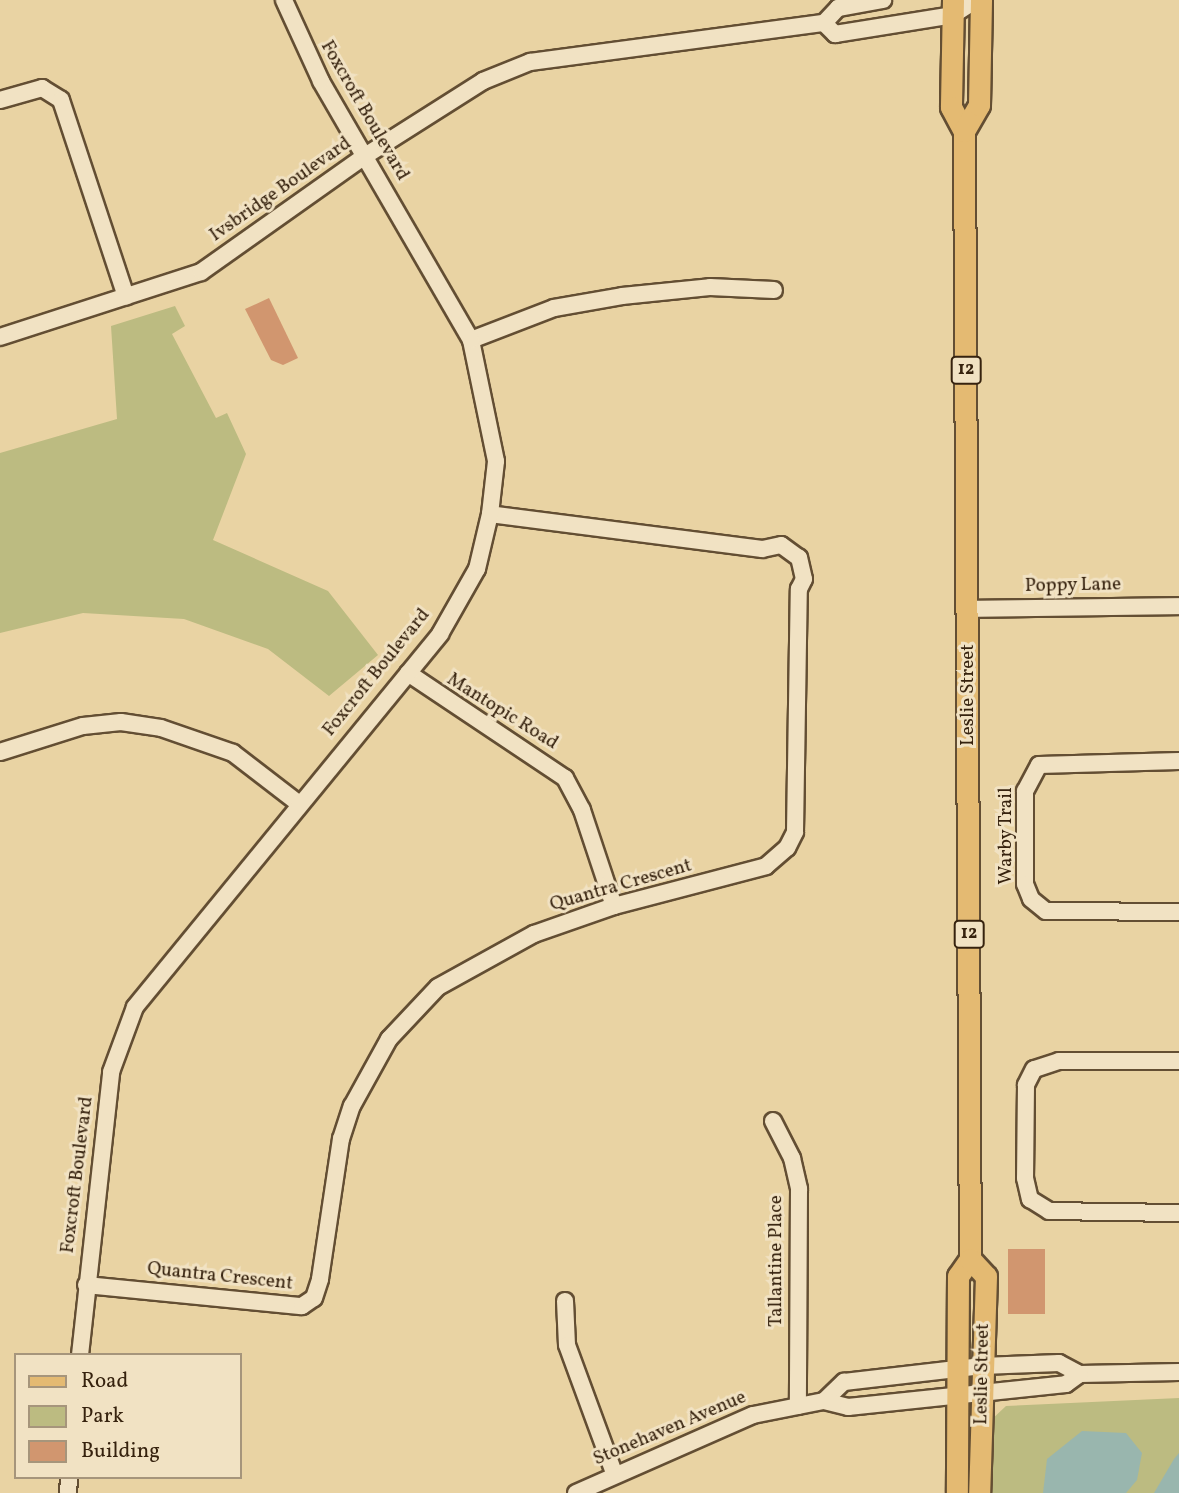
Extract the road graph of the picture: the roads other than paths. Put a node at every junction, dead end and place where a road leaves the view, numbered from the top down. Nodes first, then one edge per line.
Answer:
1 (284, 0) edge
2 (883, 0) edge
3 (978, 0) edge
4 (953, 8) edge
5 (824, 23) junction
6 (0, 100) edge
7 (964, 131) junction
8 (365, 156) junction
9 (774, 290) dead end
10 (126, 297) junction
11 (0, 337) edge
12 (471, 340) junction
13 (490, 514) junction
14 (1179, 606) edge
15 (968, 608) junction
16 (408, 673) junction
17 (0, 752) edge
18 (1179, 761) edge
19 (298, 803) junction
20 (614, 906) junction
21 (1179, 912) edge
22 (1179, 1061) edge
23 (773, 1121) dead end
24 (1179, 1213) edge
25 (971, 1259) junction
26 (86, 1285) junction
27 (565, 1301) dead end
28 (80, 1353) edge
29 (982, 1366) junction
30 (956, 1369) junction
31 (1179, 1372) edge
32 (1080, 1374) junction
33 (981, 1393) junction
34 (955, 1395) junction
35 (824, 1401) junction
36 (798, 1406) junction
37 (614, 1473) junction
38 (576, 1493) edge
39 (957, 1493) edge
40 (979, 1493) edge

1 - 8 street, Foxcroft Boulevard
2 - 5 street, Ivsbridge Boulevard
3 - 4 street
3 - 7 main road, Leslie Street / 12
4 - 5 street, Ivsbridge Boulevard
4 - 7 main road, Leslie Street / 12
5 - 8 street, Ivsbridge Boulevard
6 - 10 street
7 - 15 main road, Leslie Street / 12
8 - 10 street, Ivsbridge Boulevard
8 - 12 street, Foxcroft Boulevard
9 - 12 street
10 - 11 street, Ivsbridge Boulevard
12 - 13 street, Foxcroft Boulevard
13 - 16 street, Foxcroft Boulevard
13 - 20 street, Quantra Crescent
14 - 15 street, Poppy Lane
15 - 25 main road, Leslie Street / 12
16 - 19 street, Foxcroft Boulevard
16 - 20 street, Mantopic Road
17 - 19 street
18 - 21 street, Warby Trail
19 - 26 street, Foxcroft Boulevard
20 - 26 street, Quantra Crescent
22 - 24 street
23 - 36 street, Tallantine Place
25 - 29 main road, Leslie Street / 12
25 - 30 main road, Leslie Street / 12
26 - 28 street, Foxcroft Boulevard
27 - 37 street
29 - 30 street, Stonehaven Avenue
29 - 32 street, Stonehaven Avenue
29 - 33 main road, Leslie Street / 12
30 - 34 main road, Leslie Street / 12
30 - 35 street, Stonehaven Avenue
31 - 32 street
32 - 33 street, Stonehaven Avenue
33 - 34 street, Stonehaven Avenue
33 - 40 main road, Leslie Street / 12
34 - 35 street, Stonehaven Avenue
34 - 39 main road, Leslie Street / 12
35 - 36 street, Stonehaven Avenue
36 - 37 street, Stonehaven Avenue
37 - 38 street, Stonehaven Avenue

